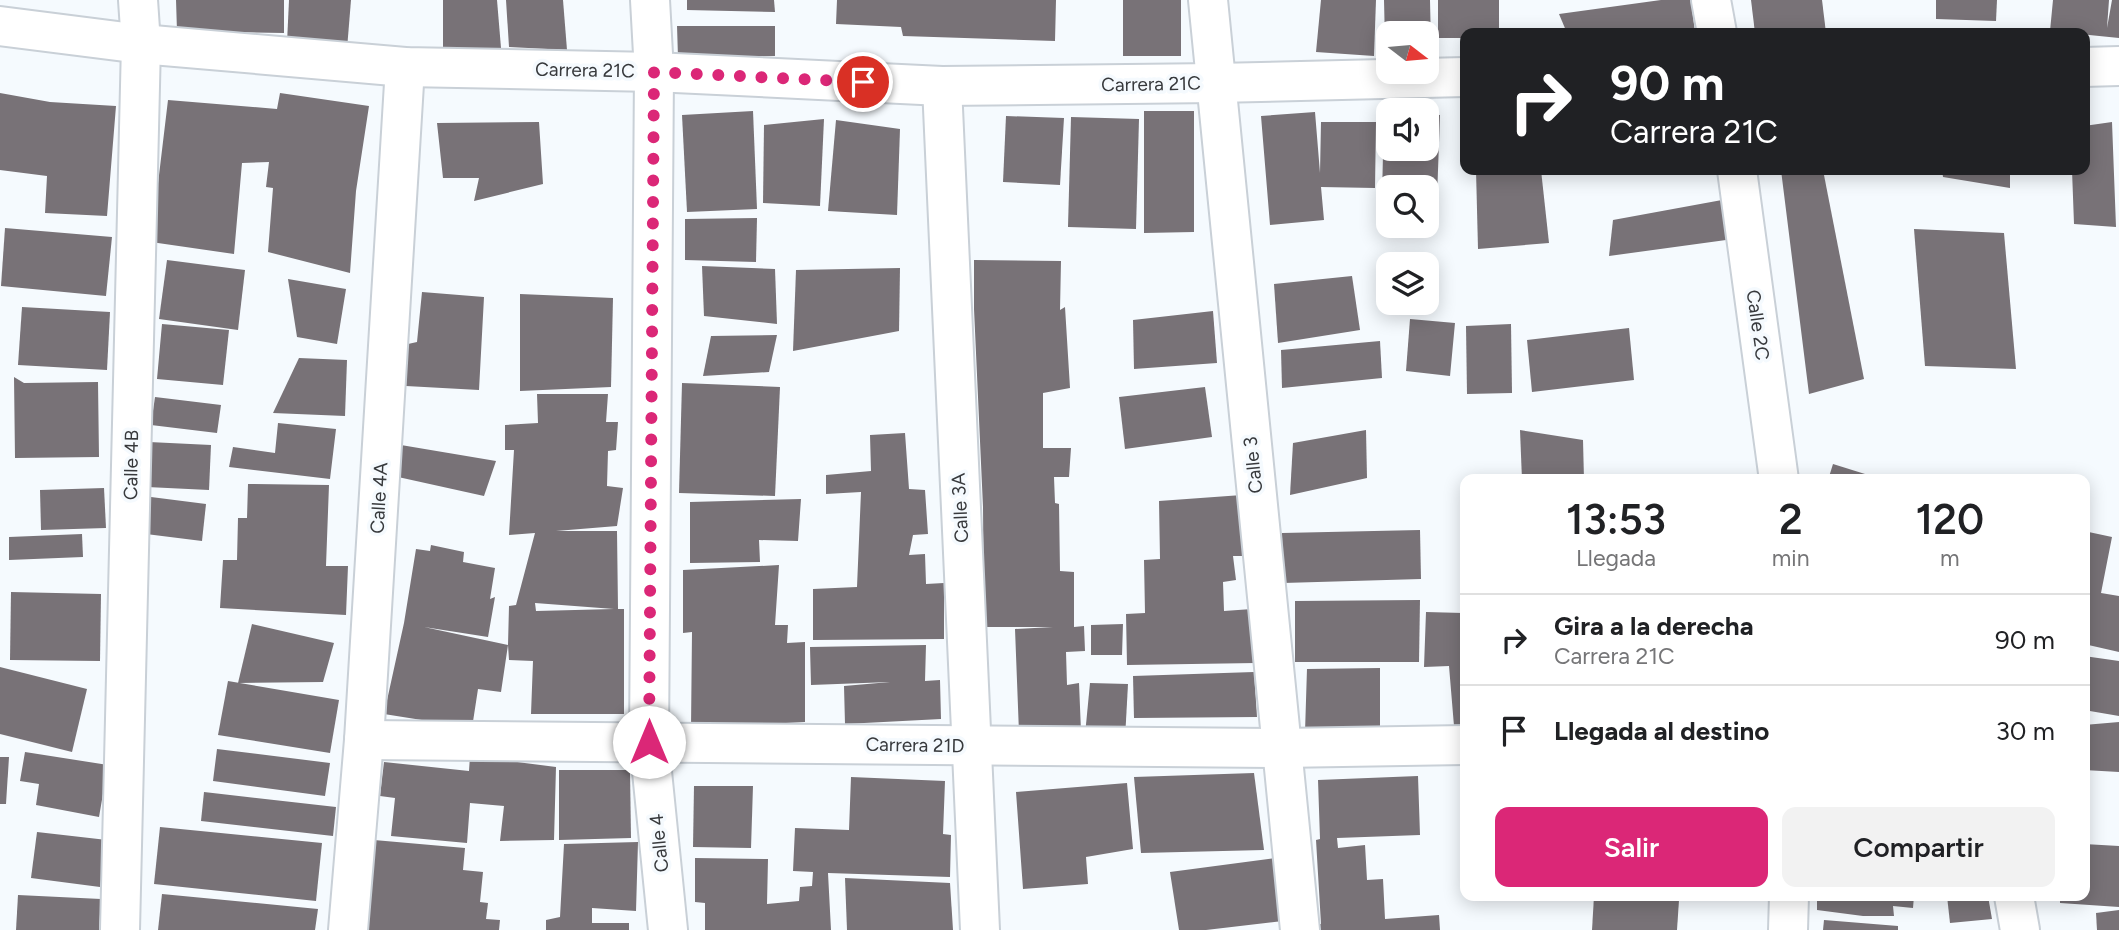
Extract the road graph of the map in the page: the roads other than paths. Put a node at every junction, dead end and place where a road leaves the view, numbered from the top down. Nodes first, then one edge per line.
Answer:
1 (138, 0) edge
2 (650, 0) edge
3 (1208, 0) edge
4 (1711, 0) edge
5 (0, 26) edge
6 (1716, 28) edge
7 (141, 44) junction
8 (405, 66) junction
9 (2119, 66) edge
10 (2090, 67) edge
11 (654, 72) junction
12 (1460, 77) edge
13 (1216, 83) junction
14 (942, 86) junction
15 (1738, 175) edge
16 (1778, 474) edge
17 (364, 740) junction
18 (649, 742) junction
19 (970, 746) junction
20 (1460, 746) edge
21 (1281, 748) junction
22 (1789, 901) edge
23 (2015, 901) edge
24 (120, 930) edge
25 (348, 930) edge
26 (668, 930) edge
27 (980, 930) edge
28 (1300, 930) edge
29 (1788, 930) edge
30 (2020, 930) edge

1 - 7 street, Calle 4B
2 - 11 street, Calle 4
3 - 13 street, Calle 3
4 - 6 street
5 - 7 street, Carrera 21C
7 - 8 street, Carrera 21C
7 - 24 street, Calle 4B
8 - 11 street, Carrera 21C
8 - 17 street, Calle 4A
9 - 10 street
11 - 14 street, Carrera 21C
11 - 18 street, Calle 4
12 - 13 street, Carrera 21C
13 - 14 street, Carrera 21C
13 - 21 street, Calle 3
14 - 19 street, Calle 3A
15 - 16 street, Calle 2C
17 - 18 street, Carrera 21D
17 - 25 street, Calle 4A
18 - 19 street, Carrera 21D
18 - 26 street, Calle 4
19 - 21 street, Carrera 21D
19 - 27 street, Calle 3A
20 - 21 street, Carrera 21D
21 - 28 street, Calle 3
22 - 29 street
23 - 30 street

